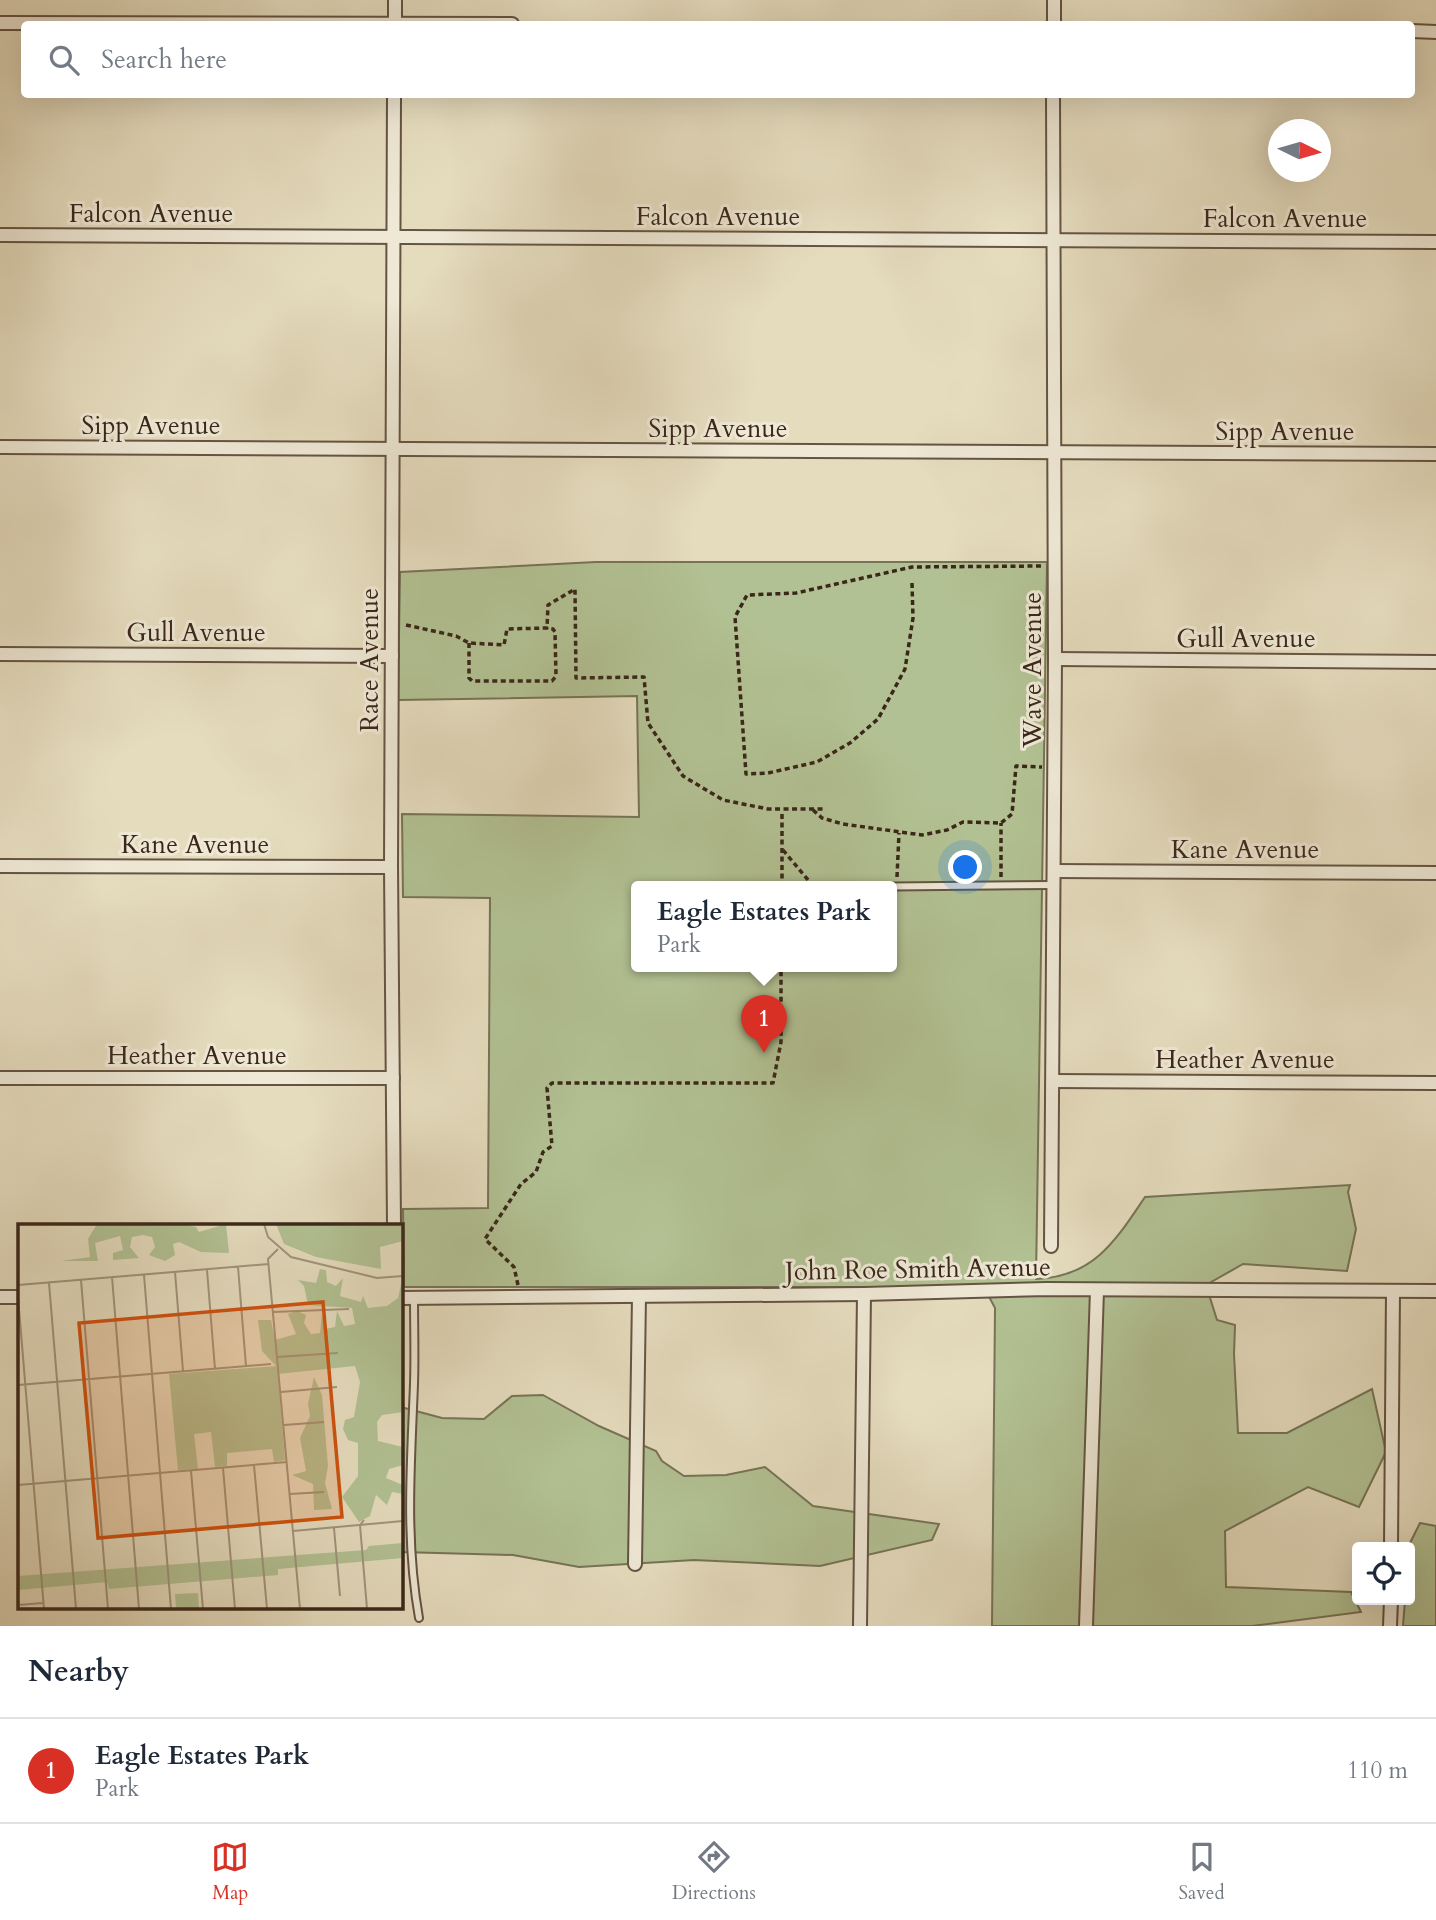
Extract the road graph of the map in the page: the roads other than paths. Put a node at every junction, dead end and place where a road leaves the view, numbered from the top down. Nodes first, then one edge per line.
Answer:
1 (395, 0) edge
2 (1054, 0) edge
3 (395, 21) edge
4 (1054, 21) edge
5 (0, 23) edge
6 (21, 23) edge
7 (1415, 31) edge
8 (1436, 32) edge
9 (394, 98) edge
10 (1053, 98) edge
11 (0, 235) edge
12 (393, 237) junction
13 (1053, 238) junction
14 (1436, 242) edge
15 (0, 447) edge
16 (391, 449) junction
17 (1054, 452) junction
18 (1436, 454) edge
19 (0, 654) edge
20 (392, 656) junction
21 (1055, 659) junction
22 (1436, 662) edge
23 (0, 866) edge
24 (391, 867) junction
25 (1054, 871) junction
26 (1436, 873) edge
27 (1054, 885) junction
28 (897, 886) edge
29 (0, 1078) edge
30 (393, 1078) junction
31 (1053, 1081) junction
32 (1436, 1083) edge
33 (394, 1224) edge
34 (1051, 1246) dead end
35 (1097, 1290) junction
36 (1393, 1291) junction
37 (1436, 1291) edge
38 (864, 1294) junction
39 (639, 1296) junction
40 (0, 1297) edge
41 (18, 1297) edge
42 (407, 1298) edge
43 (1391, 1542) edge
44 (635, 1564) dead end
45 (1391, 1605) edge
46 (419, 1618) dead end
47 (860, 1626) edge
48 (1086, 1626) edge
49 (1390, 1626) edge

1 - 3 street
2 - 4 street
5 - 6 street
7 - 8 street
9 - 12 street, Race Avenue
10 - 13 street, Wave Avenue
11 - 12 street, Falcon Avenue
12 - 13 street, Falcon Avenue
12 - 16 street, Race Avenue
13 - 14 street, Falcon Avenue
13 - 17 street, Wave Avenue
15 - 16 street, Sipp Avenue
16 - 17 street, Sipp Avenue
16 - 20 street, Race Avenue
17 - 18 street, Sipp Avenue
17 - 21 street, Wave Avenue
19 - 20 street, Gull Avenue
20 - 24 street, Race Avenue
21 - 22 street, Gull Avenue
21 - 25 street, Wave Avenue
23 - 24 street, Kane Avenue
24 - 30 street, Race Avenue
25 - 26 street, Kane Avenue
25 - 27 street, Wave Avenue
27 - 28 lane
27 - 31 street, Wave Avenue
29 - 30 street, Heather Avenue
30 - 33 street, Race Avenue
31 - 32 street, Heather Avenue
31 - 34 street, Wave Avenue
35 - 36 street, John Roe Smith Avenue
35 - 38 street, John Roe Smith Avenue
35 - 48 street
36 - 37 street, John Roe Smith Avenue
36 - 43 street
38 - 39 street, John Roe Smith Avenue
38 - 47 street
39 - 42 street, John Roe Smith Avenue
39 - 44 street
40 - 41 street
42 - 46 lane
45 - 49 street

